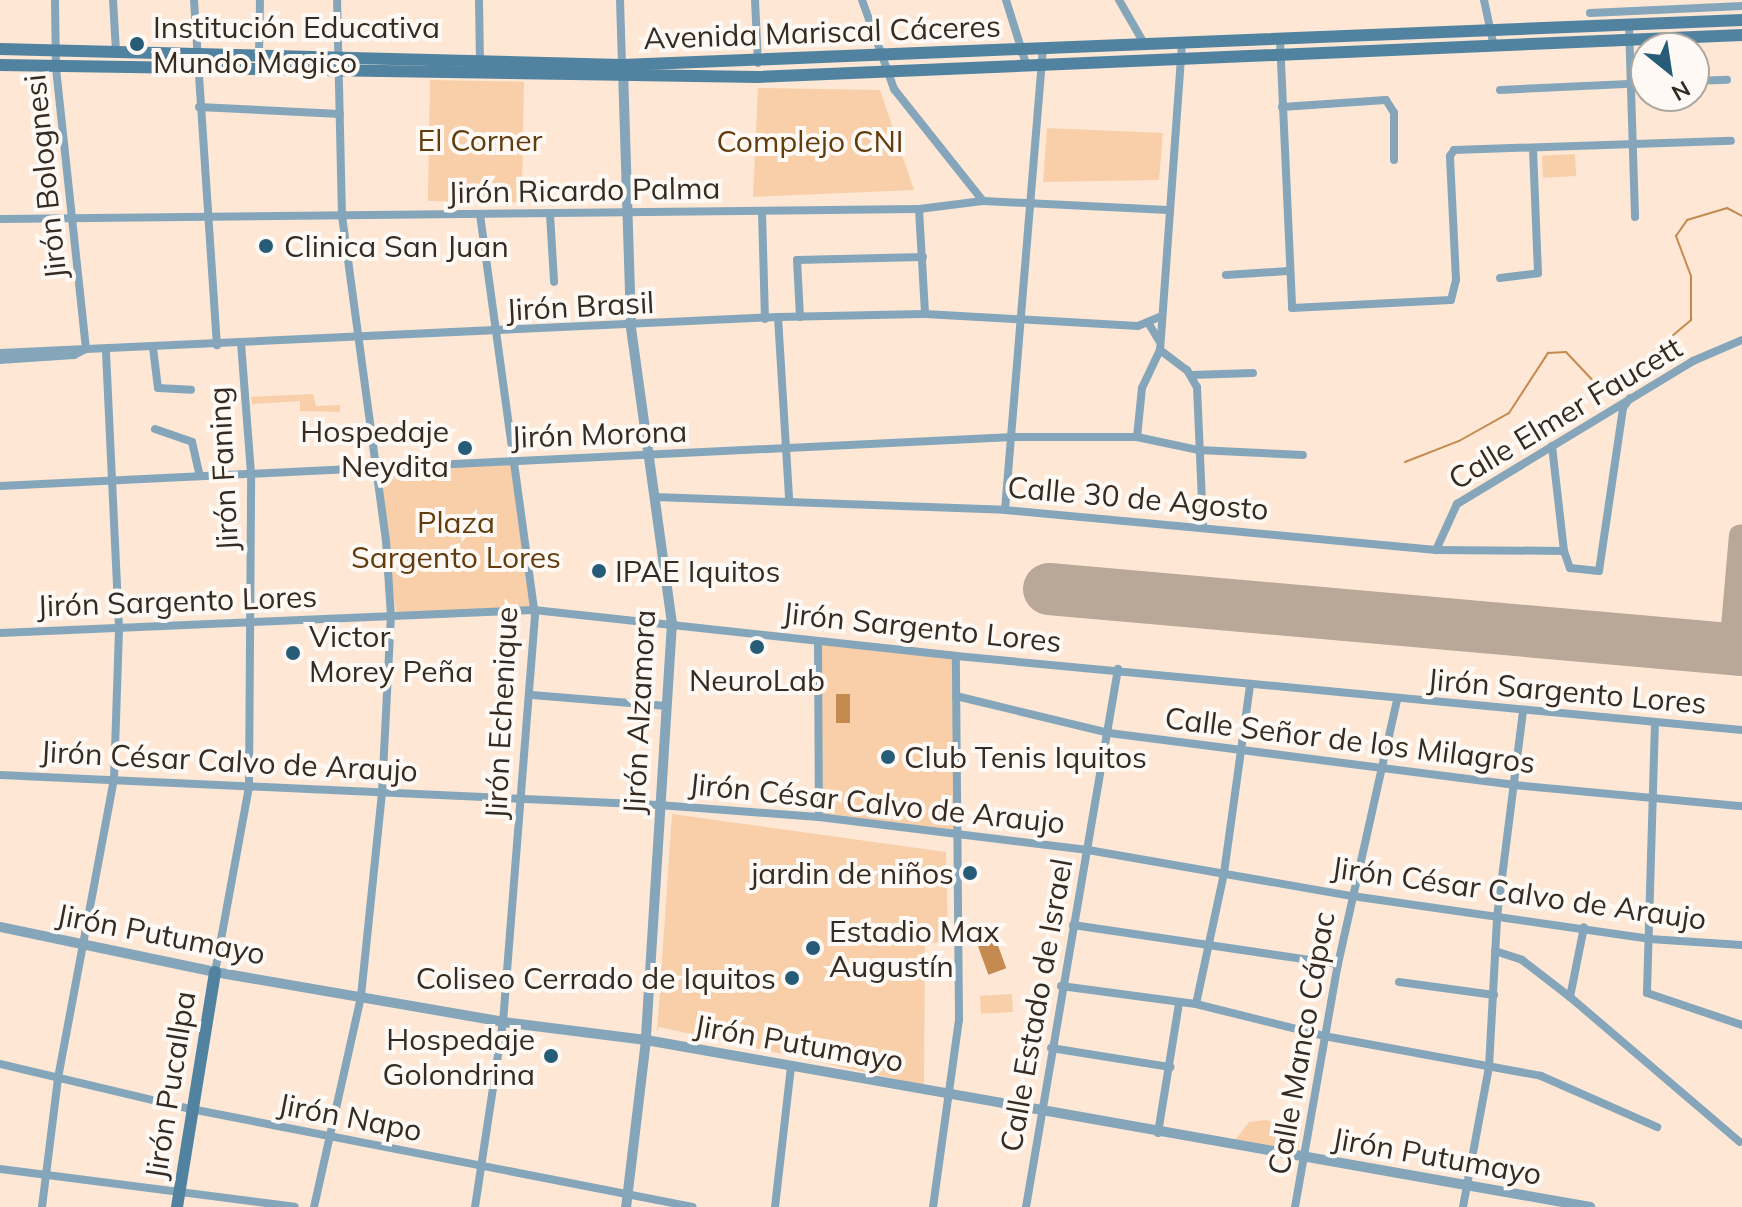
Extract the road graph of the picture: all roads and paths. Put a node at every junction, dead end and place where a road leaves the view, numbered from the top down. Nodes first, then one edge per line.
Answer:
1 (55, 0) edge
2 (113, 0) edge
3 (194, 0) edge
4 (260, 0) edge
5 (337, 0) edge
6 (479, 0) edge
7 (620, 0) edge
8 (755, 0) edge
9 (862, 0) edge
10 (1006, 0) edge
11 (1119, 0) edge
12 (1484, 0) edge
13 (1742, 6) edge
14 (1590, 13) dead end
15 (1742, 20) edge
16 (1630, 32) joint
17 (1710, 34) edge
18 (1742, 35) edge
19 (1492, 36) junction
20 (1145, 46) junction
21 (1280, 46) junction
22 (0, 49) edge
23 (57, 49) junction
24 (1183, 50) junction
25 (116, 51) junction
26 (197, 54) junction
27 (259, 56) junction
28 (1043, 57) junction
29 (880, 58) junction
30 (1024, 58) junction
31 (758, 63) junction
32 (0, 65) edge
33 (340, 65) junction
34 (56, 66) junction
35 (479, 68) junction
36 (197, 69) junction
37 (622, 71) junction
38 (886, 71) junction
39 (1727, 80) dead end
40 (1710, 81) edge
41 (1630, 84) edge
42 (1500, 90) dead end
43 (199, 107) junction
44 (1282, 107) junction
45 (1633, 112) edge
46 (340, 114) junction
47 (1731, 141) dead end
48 (1635, 145) junction
49 (1533, 149) junction
50 (1394, 160) dead end
51 (983, 201) junction
52 (1032, 205) junction
53 (919, 209) junction
54 (1168, 210) junction
55 (762, 212) junction
56 (629, 213) junction
57 (550, 214) junction
58 (480, 215) junction
59 (342, 217) junction
60 (1635, 217) dead end
61 (0, 219) edge
62 (72, 219) junction
63 (207, 219) junction
64 (923, 257) junction
65 (1288, 271) junction
66 (1226, 275) dead end
67 (1500, 278) dead end
68 (554, 282) dead end
69 (925, 314) junction
70 (1162, 316) junction
71 (778, 317) junction
72 (800, 317) junction
73 (1025, 318) junction
74 (765, 319) junction
75 (1149, 324) junction
76 (631, 328) junction
77 (494, 334) junction
78 (360, 340) junction
79 (1742, 340) edge
80 (241, 344) junction
81 (217, 345) junction
82 (1160, 346) junction
83 (153, 348) junction
84 (86, 349) junction
85 (106, 351) junction
86 (0, 353) edge
87 (0, 360) edge
88 (1253, 373) dead end
89 (1191, 375) junction
90 (191, 390) dead end
91 (1630, 398) junction
92 (155, 429) dead end
93 (1013, 437) junction
94 (1137, 437) junction
95 (1552, 446) junction
96 (786, 450) junction
97 (1198, 450) junction
98 (1303, 455) dead end
99 (646, 457) junction
100 (515, 460) junction
101 (375, 467) junction
102 (251, 473) junction
103 (200, 476) junction
104 (110, 480) junction
105 (0, 486) edge
106 (655, 497) junction
107 (789, 499) junction
108 (1005, 510) junction
109 (1203, 526) junction
110 (1436, 550) junction
111 (1564, 551) junction
112 (534, 610) junction
113 (391, 616) junction
114 (253, 622) junction
115 (672, 623) junction
116 (119, 628) junction
117 (0, 633) edge
118 (818, 641) junction
119 (956, 656) junction
120 (1118, 669) junction
121 (1250, 685) junction
122 (532, 695) junction
123 (956, 696) junction
124 (1397, 700) junction
125 (667, 706) junction
126 (1523, 710) junction
127 (1655, 722) junction
128 (1742, 730) edge
129 (1109, 733) junction
130 (1242, 750) junction
131 (1382, 769) junction
132 (0, 775) edge
133 (114, 780) junction
134 (1514, 785) junction
135 (249, 786) junction
136 (382, 792) junction
137 (521, 798) junction
138 (1649, 800) junction
139 (659, 805) junction
140 (1742, 806) edge
141 (819, 817) junction
142 (957, 837) junction
143 (1088, 850) junction
144 (1224, 873) junction
145 (1352, 896) junction
146 (1497, 917) junction
147 (1073, 925) junction
148 (0, 927) edge
149 (1584, 927) junction
150 (1649, 939) junction
151 (83, 942) junction
152 (1742, 945) edge
153 (1208, 946) junction
154 (1495, 951) junction
155 (1338, 964) junction
156 (215, 972) junction
157 (1399, 982) dead end
158 (1061, 986) junction
159 (1494, 995) junction
160 (361, 996) junction
161 (1570, 997) junction
162 (1179, 1003) junction
163 (1196, 1004) junction
164 (503, 1022) junction
165 (1742, 1025) edge
166 (1324, 1036) junction
167 (646, 1040) junction
168 (1051, 1048) junction
169 (0, 1064) edge
170 (791, 1067) junction
171 (1170, 1067) junction
172 (1489, 1067) junction
173 (58, 1078) junction
174 (951, 1094) junction
175 (191, 1109) junction
176 (1039, 1112) junction
177 (1657, 1127) dead end
178 (1158, 1133) junction
179 (327, 1136) junction
180 (1740, 1142) dead end
181 (1304, 1157) junction
182 (483, 1168) junction
183 (0, 1169) edge
184 (46, 1174) junction
185 (1466, 1187) junction
186 (179, 1188) junction
187 (627, 1201) edge
188 (42, 1207) edge
189 (177, 1207) edge
190 (295, 1207) edge
191 (314, 1207) edge
192 (475, 1207) edge
193 (693, 1207) edge
194 (775, 1207) edge
195 (933, 1207) edge
196 (1026, 1207) edge
197 (1295, 1207) edge
198 (1463, 1207) edge
199 (1590, 1207) edge

1 - 23 street, Jirón Bolognesi
2 - 25 street
3 - 26 street, Jirón Faning
4 - 27 street
5 - 33 street
6 - 35 street
7 - 37 street, Jirón Alzamora
8 - 31 street
9 - 29 street
10 - 30 street
11 - 20 street
12 - 19 street
13 - 14 street
15 - 16 main road, Avenida Mariscal Cáceres
16 - 19 main road, Avenida Mariscal Cáceres
17 - 18 main road, Avenida Mariscal Cáceres
19 - 21 main road, Avenida Mariscal Cáceres
20 - 24 main road, Avenida Mariscal Cáceres
20 - 28 main road, Avenida Mariscal Cáceres
21 - 24 main road, Avenida Mariscal Cáceres
21 - 44 street
22 - 23 main road, Avenida Mariscal Cáceres
23 - 25 main road, Avenida Mariscal Cáceres
23 - 34 street, Jirón Bolognesi
24 - 28 main road, Avenida Mariscal Cáceres
24 - 54 street
25 - 26 main road, Avenida Mariscal Cáceres
26 - 27 main road, Avenida Mariscal Cáceres
26 - 36 street, Jirón Faning
27 - 33 main road, Avenida Mariscal Cáceres
28 - 30 main road, Avenida Mariscal Cáceres
28 - 52 street
29 - 30 main road, Avenida Mariscal Cáceres
29 - 31 main road, Avenida Mariscal Cáceres
29 - 38 street
30 - 38 main road, Avenida Mariscal Cáceres
31 - 37 main road, Avenida Mariscal Cáceres
32 - 34 main road, Avenida Mariscal Cáceres
33 - 35 main road, Avenida Mariscal Cáceres
33 - 36 main road, Avenida Mariscal Cáceres
33 - 46 street
34 - 36 main road, Avenida Mariscal Cáceres
34 - 62 street, Jirón Bolognesi
35 - 37 main road, Avenida Mariscal Cáceres
36 - 43 street, Jirón Faning
37 - 38 main road, Avenida Mariscal Cáceres
37 - 56 street, Jirón Alzamora
38 - 51 street
39 - 40 street
41 - 42 street
43 - 46 street
43 - 63 street, Jirón Faning
44 - 50 street
44 - 65 street
45 - 48 street
46 - 59 street
47 - 48 street
48 - 49 street
48 - 60 street
49 - 65 street
49 - 67 street
51 - 52 street, Jirón Ricardo Palma
51 - 53 street, Jirón Ricardo Palma
52 - 54 street, Jirón Ricardo Palma
52 - 73 street
53 - 55 street, Jirón Ricardo Palma
53 - 64 street
54 - 70 street
55 - 56 street, Jirón Ricardo Palma
55 - 74 street
56 - 57 street, Jirón Ricardo Palma
56 - 76 street, Jirón Alzamora
57 - 58 street, Jirón Ricardo Palma
57 - 68 street
58 - 59 street, Jirón Ricardo Palma
58 - 77 street, Jirón Echenique
59 - 63 street, Jirón Ricardo Palma
59 - 78 street
61 - 62 street, Jirón Ricardo Palma
62 - 63 street, Jirón Ricardo Palma
62 - 84 street, Jirón Bolognesi
63 - 81 street, Jirón Faning
64 - 69 street
64 - 72 street
65 - 66 street
69 - 72 street, Jirón Brasil
69 - 73 street, Jirón Brasil
70 - 75 street
70 - 82 street
71 - 72 street, Jirón Brasil
71 - 74 street, Jirón Brasil
71 - 96 street
73 - 75 street, Jirón Brasil
73 - 93 street
74 - 76 street, Jirón Brasil
75 - 82 street
76 - 77 street, Jirón Brasil
76 - 99 street, Jirón Alzamora
77 - 78 street, Jirón Brasil
77 - 100 street, Jirón Echenique
78 - 80 street, Jirón Brasil
78 - 101 street
79 - 91 street, Calle Elmer Faucett
80 - 81 street, Jirón Brasil
80 - 102 street, Jirón Faning
81 - 83 street, Jirón Brasil
82 - 89 street
82 - 94 street
83 - 85 street, Jirón Brasil
83 - 90 street
84 - 85 street, Jirón Brasil
84 - 86 street
84 - 87 street, Jirón Brasil
85 - 104 street
88 - 89 street
89 - 97 street
91 - 95 street, Calle Elmer Faucett
91 - 111 street
92 - 103 street
93 - 94 street, Jirón Morona
93 - 96 street, Jirón Morona
93 - 108 street
94 - 97 street, Jirón Morona
95 - 110 street, Calle Elmer Faucett
95 - 111 street
96 - 99 street, Jirón Morona
96 - 107 street
97 - 98 street, Jirón Morona
97 - 109 street
99 - 100 street, Jirón Morona
99 - 106 street, Jirón Alzamora
100 - 101 street, Jirón Morona
100 - 112 street, Jirón Echenique
101 - 102 street, Jirón Morona
101 - 113 street
102 - 103 street, Jirón Morona
102 - 114 street, Jirón Faning
103 - 104 street, Jirón Morona
104 - 105 street, Jirón Morona
104 - 116 street
106 - 107 street, Calle 30 de Agosto
106 - 115 street, Jirón Alzamora
107 - 108 street, Calle 30 de Agosto
108 - 109 street, Calle 30 de Agosto
109 - 110 street, Calle 30 de Agosto
110 - 111 street, Calle 30 de Agosto
112 - 113 street, Jirón Sargento Lores
112 - 115 street, Jirón Sargento Lores
112 - 122 street, Jirón Echenique
113 - 114 street, Jirón Sargento Lores
113 - 136 street
114 - 116 street, Jirón Sargento Lores
114 - 135 street, Jirón Faning
115 - 118 street, Jirón Sargento Lores
115 - 125 street, Jirón Alzamora
116 - 117 street, Jirón Sargento Lores
116 - 133 street
118 - 119 street, Jirón Sargento Lores
118 - 141 street
119 - 120 street, Jirón Sargento Lores
119 - 123 street
120 - 121 street, Jirón Sargento Lores
120 - 129 street, Calle Estado de Israel
121 - 124 street, Jirón Sargento Lores
121 - 130 street
122 - 125 street
122 - 137 street, Jirón Echenique
123 - 129 street, Calle Señor de los Milagros
123 - 142 street
124 - 126 street, Jirón Sargento Lores
124 - 131 street, Calle Manco Cápac
125 - 139 street, Jirón Alzamora
126 - 127 street, Jirón Sargento Lores
126 - 134 street
127 - 128 street, Jirón Sargento Lores
127 - 138 street
129 - 130 street, Calle Señor de los Milagros
129 - 143 street, Calle Estado de Israel
130 - 131 street, Calle Señor de los Milagros
130 - 144 street
131 - 134 street, Calle Señor de los Milagros
131 - 145 street, Calle Manco Cápac
132 - 133 street, Jirón César Calvo de Araujo
133 - 135 street, Jirón César Calvo de Araujo
133 - 151 street
134 - 138 street, Calle Señor de los Milagros
134 - 146 street
135 - 136 street, Jirón César Calvo de Araujo
135 - 156 street, Jirón Faning
136 - 137 street, Jirón César Calvo de Araujo
136 - 160 street
137 - 139 street, Jirón César Calvo de Araujo
137 - 164 street, Jirón Echenique
138 - 140 street, Calle Señor de los Milagros
138 - 150 street
139 - 141 street, Jirón César Calvo de Araujo
139 - 167 street, Jirón Alzamora
141 - 142 street, Jirón César Calvo de Araujo
142 - 143 street, Jirón César Calvo de Araujo
142 - 174 street
143 - 144 street, Jirón César Calvo de Araujo
143 - 147 street, Calle Estado de Israel
144 - 145 street, Jirón César Calvo de Araujo
144 - 153 street
145 - 146 street, Jirón César Calvo de Araujo
145 - 155 street, Calle Manco Cápac
146 - 149 street, Jirón César Calvo de Araujo
146 - 154 street
147 - 153 street
147 - 158 street, Calle Estado de Israel
148 - 151 street, Jirón Putumayo
149 - 150 street, Jirón César Calvo de Araujo
149 - 161 street
150 - 152 street, Jirón César Calvo de Araujo
150 - 165 street
151 - 156 street, Jirón Putumayo
151 - 173 street
153 - 155 street
153 - 163 street
154 - 159 street
154 - 161 street
155 - 166 street, Calle Manco Cápac
156 - 160 street, Jirón Putumayo
156 - 175 main road, Jirón Pucallpa
157 - 159 street
158 - 162 street
158 - 168 street, Calle Estado de Israel
159 - 172 street
160 - 164 street, Jirón Putumayo
160 - 179 street
161 - 180 street
162 - 163 street
162 - 171 street
163 - 166 street
164 - 167 street, Jirón Putumayo
164 - 182 street, Jirón Echenique
166 - 172 street
166 - 181 street, Calle Manco Cápac
167 - 170 street, Jirón Putumayo
167 - 187 street, Jirón Alzamora
168 - 171 street
168 - 176 street, Calle Estado de Israel
169 - 173 street, Jirón Napo
170 - 174 street, Jirón Putumayo
170 - 194 street
171 - 178 street
172 - 177 street
172 - 185 street
173 - 175 street, Jirón Napo
173 - 184 street
174 - 176 street, Jirón Putumayo
174 - 195 street
175 - 179 street, Jirón Napo
175 - 186 main road, Jirón Pucallpa
176 - 178 street, Jirón Putumayo
176 - 196 street, Calle Estado de Israel
178 - 181 street, Jirón Putumayo
179 - 182 street, Jirón Napo
179 - 191 street
181 - 185 street, Jirón Putumayo
181 - 197 street, Calle Manco Cápac
182 - 187 street, Jirón Napo
182 - 192 street, Jirón Echenique
183 - 184 street
184 - 186 street
184 - 188 street
185 - 198 street
185 - 199 street, Jirón Putumayo
186 - 189 main road, Jirón Pucallpa
186 - 190 street
187 - 193 street, Jirón Napo

